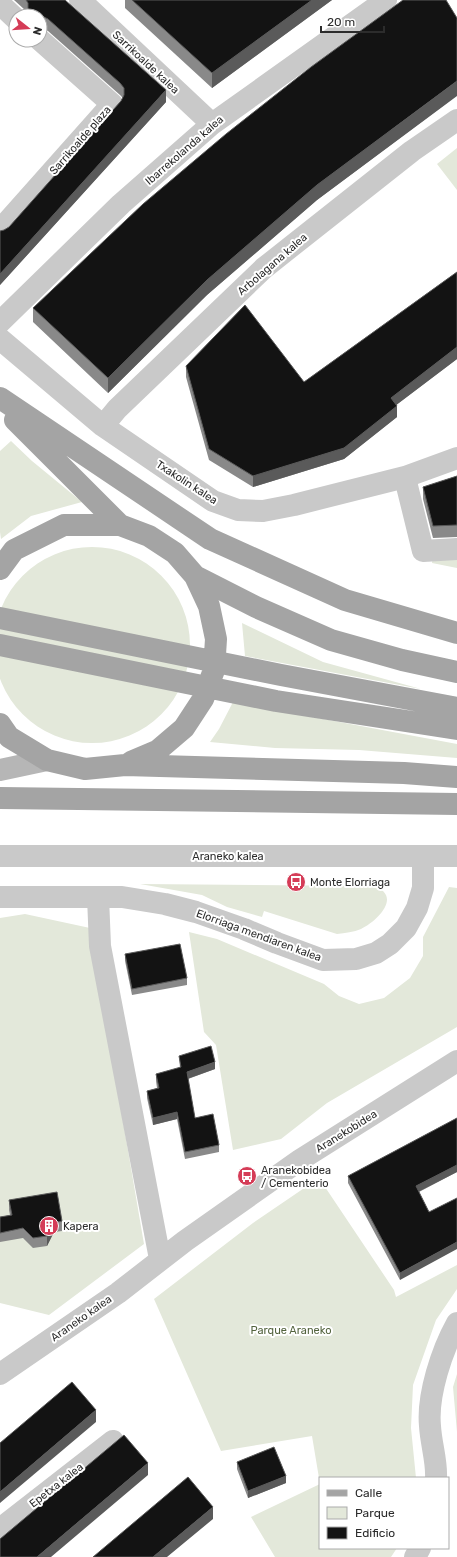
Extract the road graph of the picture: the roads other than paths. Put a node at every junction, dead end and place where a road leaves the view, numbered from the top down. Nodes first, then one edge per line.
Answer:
1 (80, 0) edge
2 (386, 0) edge
3 (0, 4) edge
4 (8, 12) edge
5 (48, 47) edge
6 (457, 120) edge
7 (212, 124) junction
8 (0, 230) edge
9 (0, 322) edge
10 (0, 339) edge
11 (0, 398) edge
12 (0, 405) edge
13 (103, 426) junction
14 (457, 458) edge
15 (407, 486) dead end
16 (120, 525) junction
17 (457, 549) edge
18 (0, 569) edge
19 (195, 576) junction
20 (0, 618) edge
21 (457, 633) edge
22 (0, 645) edge
23 (457, 672) edge
24 (457, 708) edge
25 (0, 724) edge
26 (457, 729) edge
27 (47, 760) junction
28 (125, 765) junction
29 (0, 770) edge
30 (457, 777) edge
31 (0, 798) edge
32 (457, 804) edge
33 (0, 856) edge
34 (423, 856) junction
35 (457, 856) edge
36 (98, 896) junction
37 (0, 897) edge
38 (457, 1062) edge
39 (160, 1259) junction
40 (457, 1323) edge
41 (0, 1374) edge
42 (113, 1441) dead end
43 (436, 1477) edge
44 (0, 1529) edge

1 - 7 street, Sarrikoalde kalea
2 - 7 street, Ibarrekolanda kalea
3 - 4 street
5 - 8 street, Sarrikoalde plaza
6 - 13 street, Arbolagana kalea
7 - 9 street, Ibarrekolanda kalea
10 - 13 street, Txakolin kalea
11 - 21 main road
12 - 16 main road
13 - 14 street, Txakolin kalea
15 - 17 street
16 - 18 main road
16 - 19 main road
19 - 23 main road
19 - 28 main road
20 - 24 main road
22 - 26 main road
25 - 27 main road
27 - 28 main road
27 - 29 main road
28 - 30 main road
31 - 32 main road
33 - 34 street, Araneko kalea
34 - 35 street, Araneko kalea
34 - 36 street, Elorriaga mendiaren kalea
36 - 37 street, Elorriaga mendiaren kalea
36 - 39 street
38 - 39 street, Aranekobidea
39 - 41 street, Araneko kalea
40 - 43 street
42 - 44 street, Epetxa kalea

